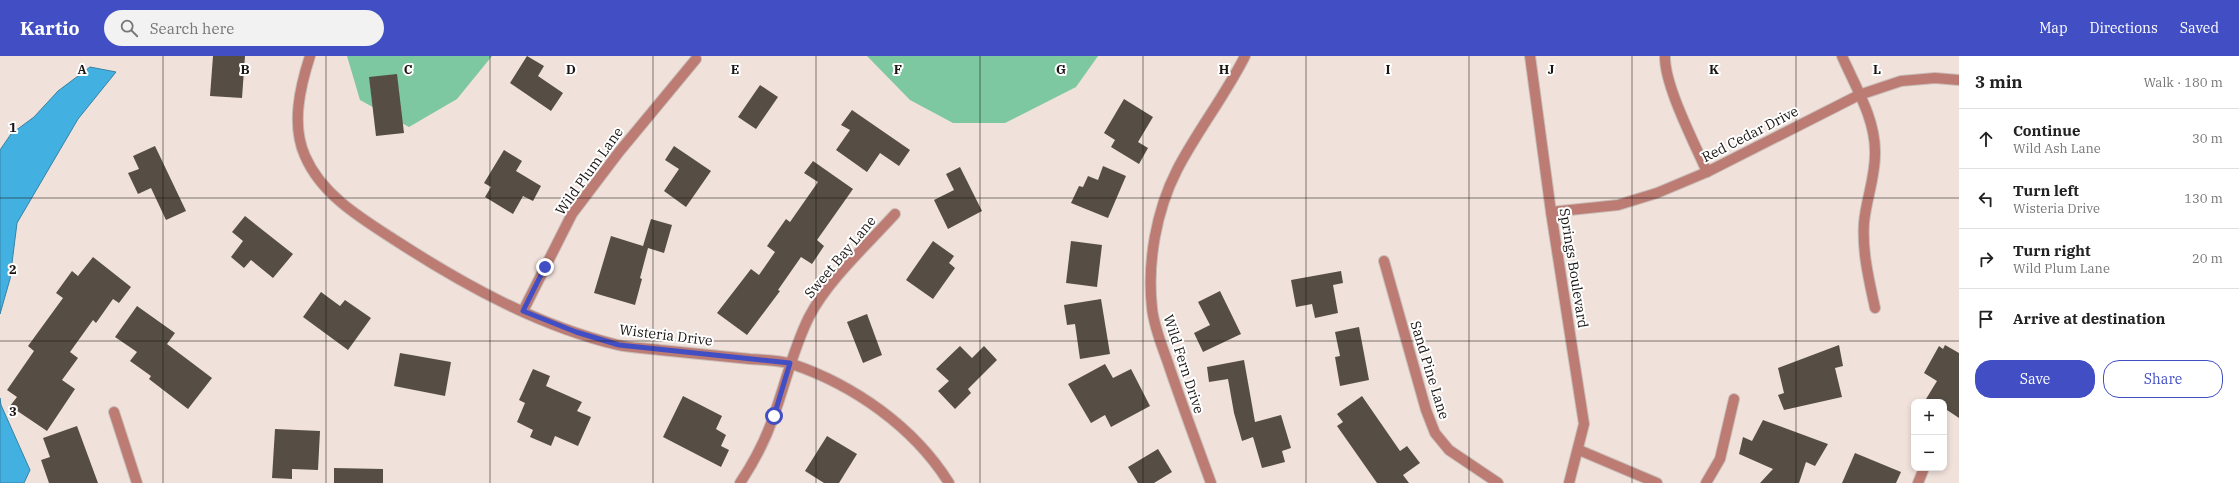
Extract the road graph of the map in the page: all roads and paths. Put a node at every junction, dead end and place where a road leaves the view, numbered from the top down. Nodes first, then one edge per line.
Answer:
1 (310, 56) edge
2 (1245, 56) edge
3 (1530, 56) edge
4 (1665, 56) edge
5 (1842, 56) edge
6 (696, 59) dead end
7 (1959, 80) edge
8 (1859, 95) junction
9 (1707, 172) junction
10 (1551, 212) junction
11 (894, 214) dead end
12 (1384, 261) dead end
13 (1875, 308) dead end
14 (523, 311) junction
15 (790, 363) junction
16 (1734, 399) dead end
17 (114, 412) dead end
18 (1579, 450) junction
19 (1923, 471) edge
20 (137, 483) edge
21 (740, 483) edge
22 (949, 483) edge
23 (1211, 483) edge
24 (1498, 483) edge
25 (1569, 483) edge
26 (1657, 483) edge
27 (1706, 483) edge
28 (1918, 483) edge

1 - 14 street, Wisteria Drive
2 - 23 street, Wild Fern Drive
3 - 10 street, Springs Boulevard
4 - 9 street
5 - 8 street
6 - 14 street, Wild Plum Lane
7 - 8 street, Red Cedar Drive
8 - 9 street, Red Cedar Drive
8 - 13 street
9 - 10 street, Red Cedar Drive
10 - 18 street, Springs Boulevard
11 - 15 street, Sweet Bay Lane
12 - 24 street, Sand Pine Lane
14 - 15 street, Wisteria Drive
15 - 21 street, Sweet Bay Lane
15 - 22 street, Wisteria Drive
16 - 27 street
17 - 20 street
18 - 25 street, Springs Boulevard
18 - 26 street
19 - 28 street

